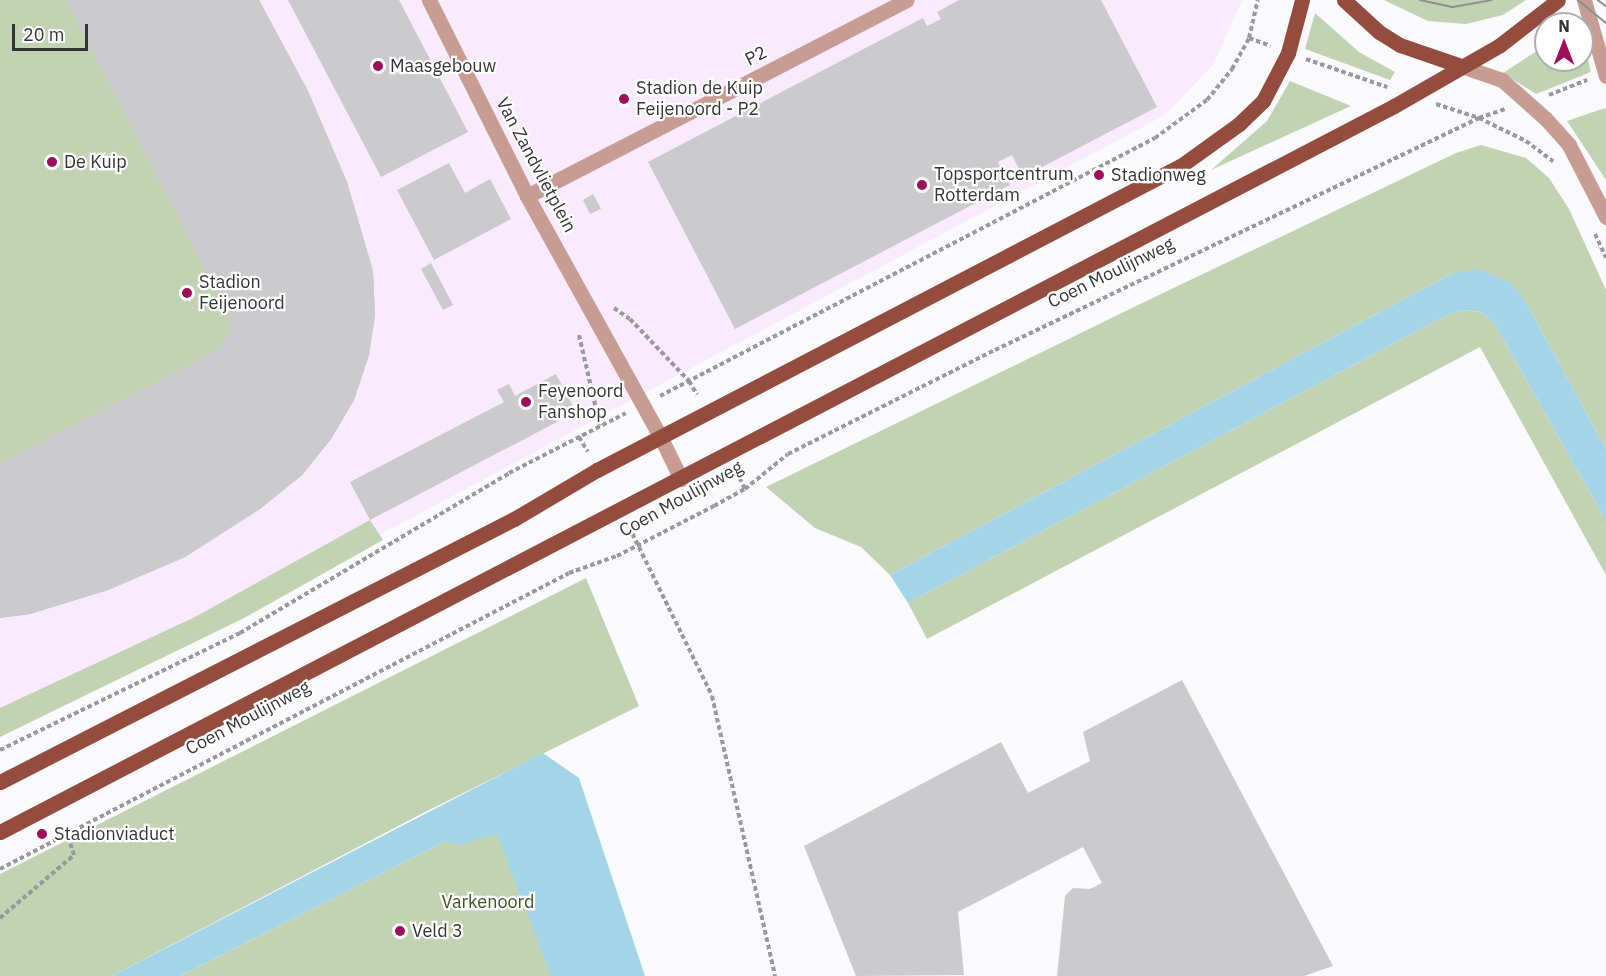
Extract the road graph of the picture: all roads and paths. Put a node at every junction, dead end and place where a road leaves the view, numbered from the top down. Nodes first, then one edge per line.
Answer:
1 (429, 0) edge
2 (906, 0) edge
3 (1258, 0) edge
4 (1302, 0) edge
5 (1344, 0) edge
6 (1559, 1) edge
7 (1594, 37) edge
8 (1249, 38) junction
9 (1288, 53) junction
10 (1461, 66) junction
11 (1606, 76) edge
12 (1412, 96) junction
13 (1479, 117) junction
14 (1557, 167) dead end
15 (527, 196) junction
16 (1606, 217) edge
17 (1591, 226) dead end
18 (1606, 258) edge
19 (578, 284) junction
20 (579, 326) dead end
21 (600, 426) dead end
22 (579, 437) dead end
23 (661, 438) junction
24 (681, 478) junction
25 (639, 545) junction
26 (0, 750) edge
27 (0, 782) edge
28 (0, 832) edge
29 (67, 834) junction
30 (0, 869) edge
31 (0, 918) edge
32 (775, 976) edge

1 - 15 street, Van Zandvlietplein
2 - 15 street, P2
3 - 8 path
4 - 9 main road
5 - 10 main road
6 - 10 main road
7 - 11 street
8 - 9 path
8 - 19 path
9 - 12 path
9 - 23 main road
10 - 12 main road, Coen Moulijnweg
10 - 16 street
12 - 13 path
12 - 24 main road, Coen Moulijnweg
13 - 14 path
13 - 25 path, Coen Moulijnweg
15 - 19 street, Van Zandvlietplein
17 - 18 path
19 - 23 street, Van Zandvlietplein
20 - 21 path
22 - 26 path
23 - 24 street, Van Zandvlietplein
23 - 27 main road
24 - 28 main road, Coen Moulijnweg
25 - 29 path, Coen Moulijnweg
25 - 32 path
29 - 30 path, Coen Moulijnweg
29 - 31 path

